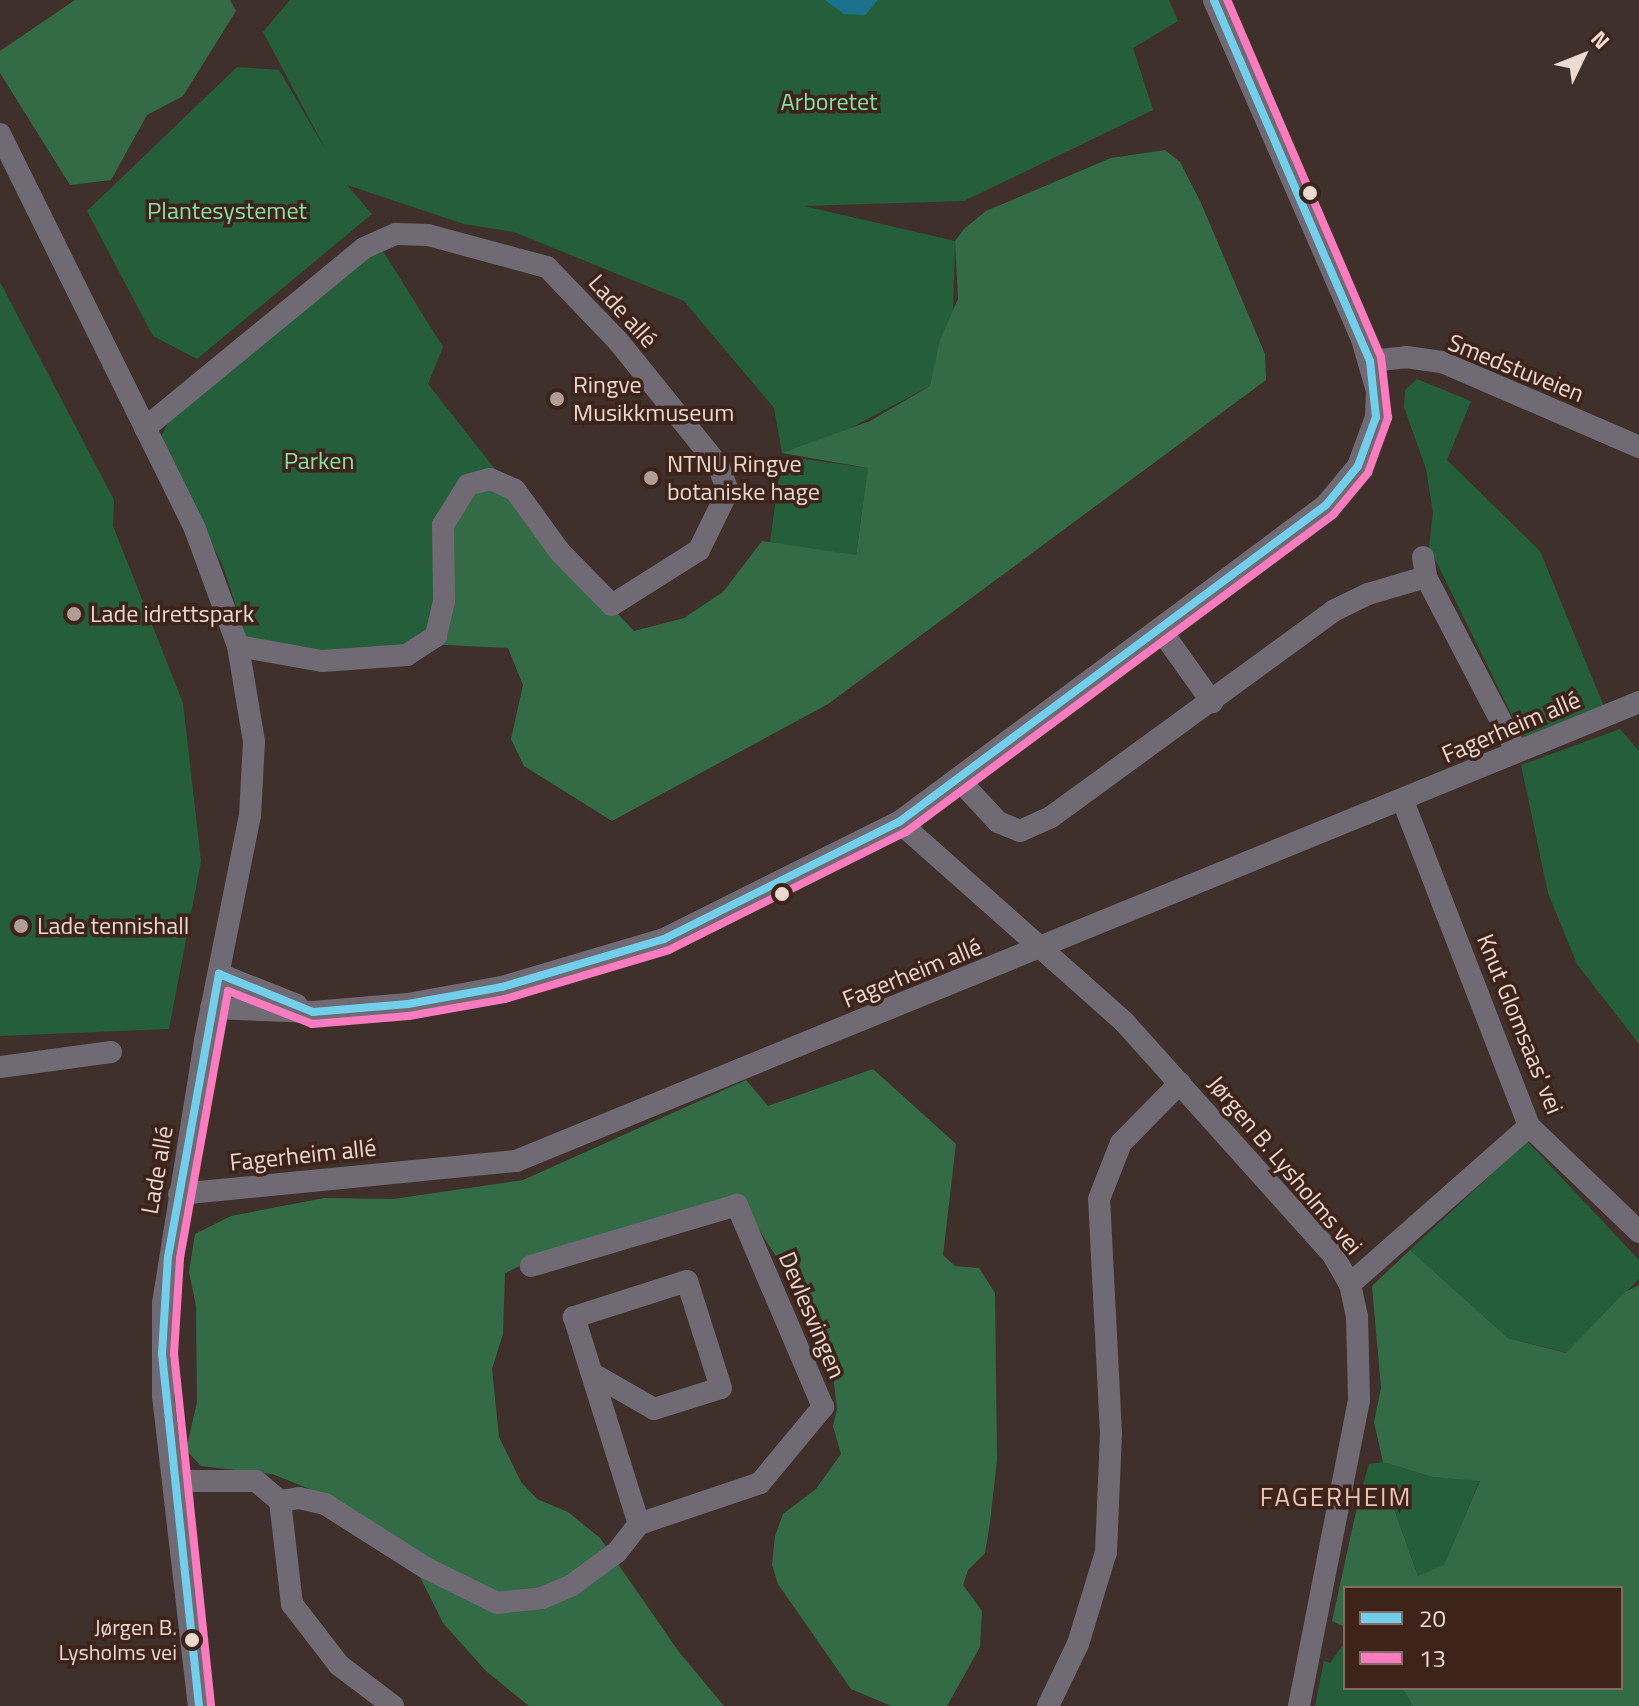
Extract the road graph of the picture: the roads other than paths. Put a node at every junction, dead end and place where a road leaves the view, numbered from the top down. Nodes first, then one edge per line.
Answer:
1 (1214, 0) edge
2 (0, 134) edge
3 (1370, 361) junction
4 (145, 428) junction
5 (1639, 447) edge
6 (1160, 629) junction
7 (238, 646) junction
8 (1212, 702) junction
9 (1639, 702) edge
10 (1517, 752) junction
11 (959, 780) junction
12 (1403, 801) junction
13 (899, 822) junction
14 (1043, 948) junction
15 (219, 974) junction
16 (211, 1008) junction
17 (313, 1012) junction
18 (111, 1052) dead end
19 (0, 1067) edge
20 (1180, 1083) junction
21 (1529, 1126) junction
22 (179, 1194) junction
23 (1639, 1232) edge
24 (531, 1266) dead end
25 (1350, 1284) junction
26 (593, 1374) junction
27 (175, 1481) junction
28 (280, 1501) junction
29 (639, 1524) junction
30 (199, 1706) edge
31 (393, 1706) edge
32 (1048, 1706) edge
33 (1299, 1706) edge

1 - 3 street
2 - 4 street, Lade allé
3 - 5 street, Smedstuveien
3 - 6 street
4 - 7 street, Lade allé
4 - 7 street, Lade allé
6 - 8 street
6 - 11 street
7 - 15 street, Lade allé
8 - 10 street
8 - 11 street
9 - 10 street, Fagerheim allé
10 - 12 street, Fagerheim allé
11 - 13 street
12 - 14 street, Fagerheim allé
12 - 21 street, Knut Glomsaas' vei
13 - 14 street, Jørgen B. Lysholms vei
13 - 17 street
14 - 20 street, Jørgen B. Lysholms vei
14 - 22 street, Fagerheim allé
15 - 16 street, Lade allé
15 - 17 street
16 - 17 street
16 - 22 street, Lade allé
18 - 19 street
20 - 25 street, Jørgen B. Lysholms vei
20 - 32 street
21 - 23 street, Knut Glomsaas' vei
21 - 25 street
22 - 27 street, Lade allé
24 - 29 street, Devlesvingen
25 - 33 street, Jørgen B. Lysholms vei
26 - 26 street
26 - 29 street
27 - 28 street
27 - 30 street, Lade allé
28 - 29 street
28 - 31 street

